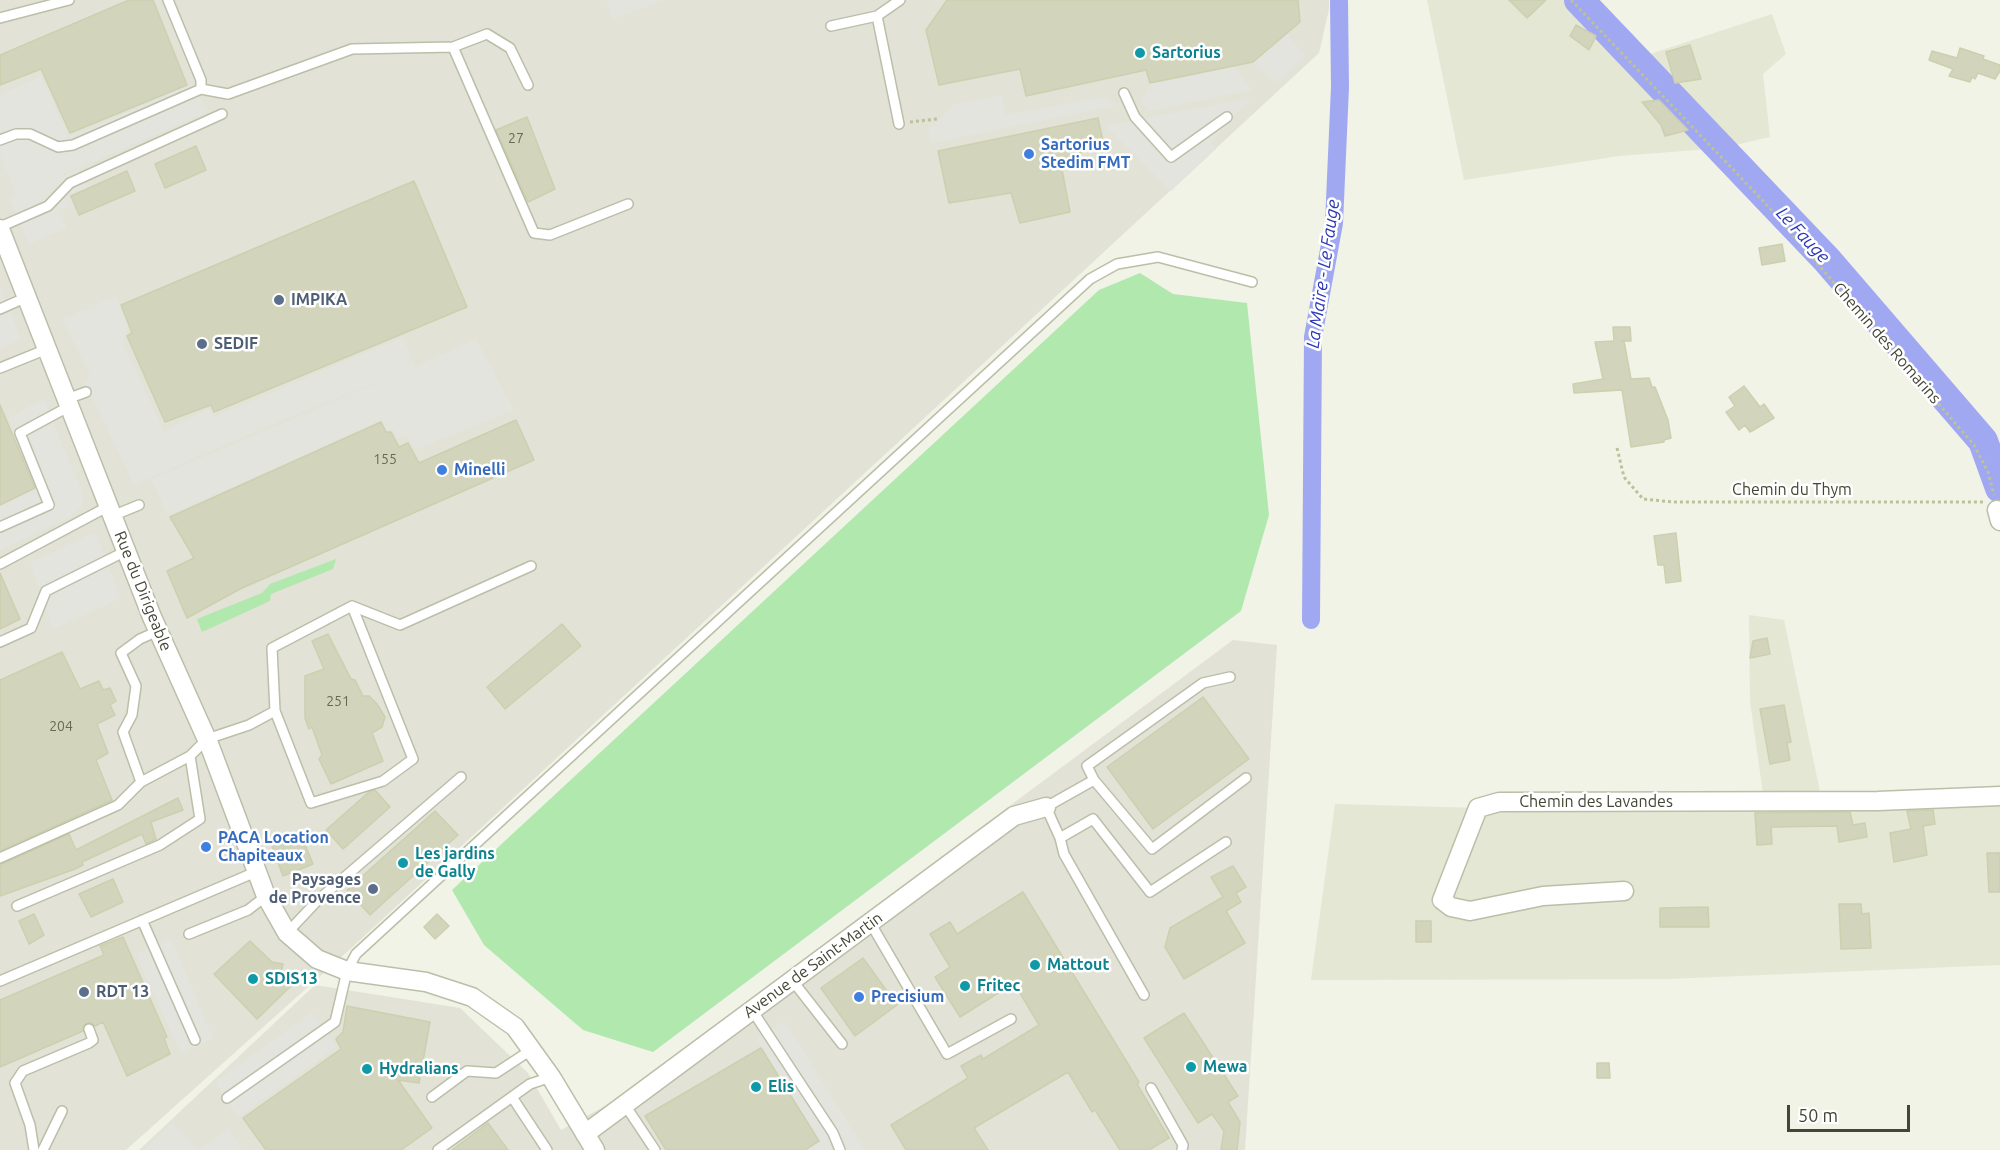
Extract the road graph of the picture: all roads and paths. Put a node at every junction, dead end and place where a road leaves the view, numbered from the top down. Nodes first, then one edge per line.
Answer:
1 (69, 0) edge
2 (168, 0) edge
3 (900, 0) edge
4 (1570, 0) edge
5 (877, 16) junction
6 (0, 18) edge
7 (831, 26) dead end
8 (453, 47) junction
9 (528, 86) dead end
10 (201, 89) junction
11 (1124, 93) dead end
12 (222, 114) dead end
13 (1227, 117) dead end
14 (937, 119) dead end
15 (899, 124) joint
16 (0, 140) edge
17 (628, 204) dead end
18 (0, 228) edge
19 (1252, 282) dead end
20 (27, 297) junction
21 (0, 309) edge
22 (47, 349) junction
23 (0, 368) edge
24 (86, 392) dead end
25 (68, 403) junction
26 (1617, 448) dead end
27 (139, 505) dead end
28 (111, 511) junction
29 (1999, 515) edge
30 (0, 527) edge
31 (126, 551) junction
32 (0, 564) edge
33 (531, 566) dead end
34 (352, 606) junction
35 (158, 631) junction
36 (0, 642) edge
37 (1230, 677) dead end
38 (275, 711) junction
39 (207, 739) junction
40 (190, 756) junction
41 (461, 777) dead end
42 (1246, 778) dead end
43 (1094, 780) junction
44 (141, 782) junction
45 (2000, 796) edge
46 (1046, 807) junction
47 (1060, 838) junction
48 (1226, 842) dead end
49 (0, 858) edge
50 (258, 871) junction
51 (1624, 891) dead end
52 (266, 896) junction
53 (17, 906) dead end
54 (142, 920) junction
55 (871, 924) junction
56 (287, 933) junction
57 (189, 934) dead end
58 (347, 971) junction
59 (792, 980) junction
60 (0, 981) edge
61 (1144, 995) dead end
62 (752, 1010) junction
63 (1011, 1019) dead end
64 (89, 1029) dead end
65 (195, 1040) dead end
66 (842, 1044) dead end
67 (531, 1050) junction
68 (551, 1077) junction
69 (1150, 1088) dead end
70 (432, 1096) dead end
71 (512, 1097) junction
72 (227, 1098) dead end
73 (626, 1105) junction
74 (62, 1111) dead end
75 (585, 1134) junction
76 (34, 1150) edge
77 (43, 1150) edge
78 (438, 1150) edge
79 (547, 1150) edge
80 (595, 1150) edge
81 (655, 1150) edge
82 (840, 1150) edge
83 (1182, 1150) edge

1 - 6 lane
2 - 10 lane
3 - 5 lane
4 - 29 path, Chemin des Romarins
5 - 7 lane
5 - 15 lane
8 - 9 lane
8 - 10 lane
8 - 17 lane
10 - 16 lane
11 - 13 lane
12 - 18 lane
14 - 15 path
18 - 20 street, Rue du Dirigeable
19 - 58 lane
20 - 21 lane
20 - 22 street, Rue du Dirigeable
22 - 23 lane
22 - 25 street, Rue du Dirigeable
24 - 25 lane
25 - 28 street, Rue du Dirigeable
25 - 30 lane
26 - 29 path, Chemin du Thym
27 - 28 lane
28 - 31 street, Rue du Dirigeable
28 - 32 lane
31 - 35 street, Rue du Dirigeable
31 - 36 lane
33 - 34 lane
34 - 38 lane
34 - 38 lane
35 - 39 street, Rue du Dirigeable
35 - 44 lane
37 - 43 lane
38 - 39 lane
39 - 40 lane
39 - 50 street, Rue du Dirigeable
40 - 44 lane
40 - 53 lane
41 - 56 lane
42 - 43 lane
43 - 46 lane
44 - 49 lane
45 - 51 street, Chemin des Lavandes
46 - 47 lane
46 - 55 street, Avenue de Saint-Martin
47 - 48 lane
47 - 61 lane
50 - 52 street, Rue du Dirigeable
50 - 54 lane
52 - 56 street, Rue du Dirigeable
52 - 57 lane
54 - 60 lane
54 - 65 lane
55 - 59 street, Avenue de Saint-Martin
55 - 63 lane
56 - 58 street, Rue du Dirigeable
58 - 67 street, Rue du Dirigeable
58 - 72 lane
59 - 62 street, Avenue de Saint-Martin
59 - 66 lane
62 - 73 street, Avenue de Saint-Martin
62 - 82 lane
64 - 76 lane
67 - 68 street, Rue du Dirigeable
67 - 70 lane
68 - 71 lane
68 - 75 street, Rue du Dirigeable
69 - 83 lane
71 - 78 lane
71 - 79 lane
73 - 75 street, Avenue de Saint-Martin
73 - 81 lane
74 - 77 lane
75 - 80 street, Rue du Dirigeable

